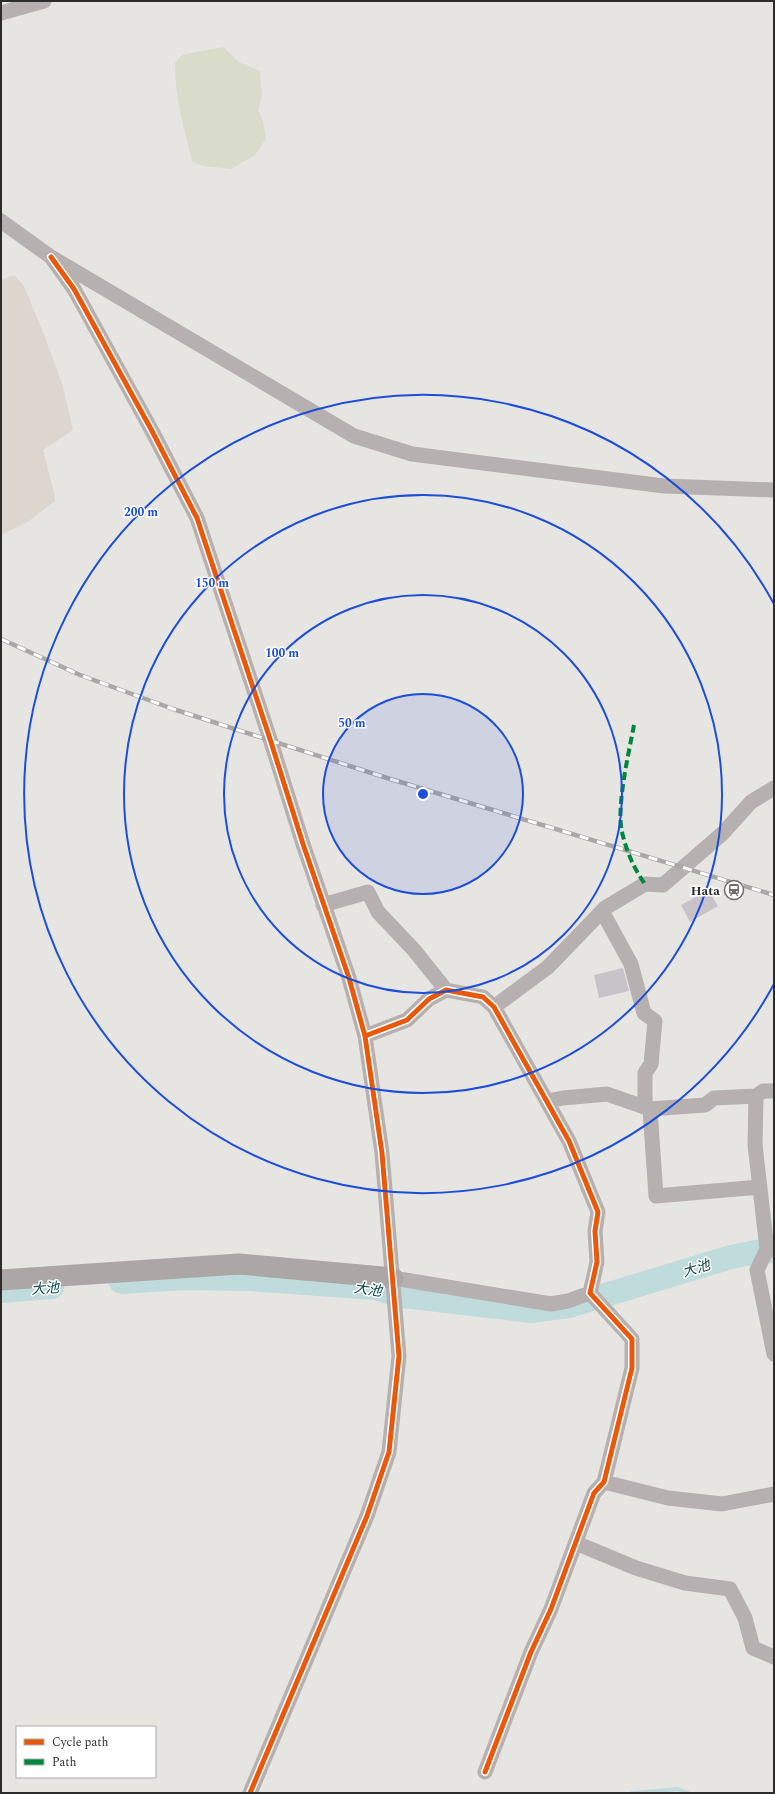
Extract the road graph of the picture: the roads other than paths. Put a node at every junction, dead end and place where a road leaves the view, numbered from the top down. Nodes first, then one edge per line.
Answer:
1 (44, 1) edge
2 (1, 13) edge
3 (1, 221) edge
4 (52, 257) junction
5 (774, 490) edge
6 (774, 788) edge
7 (323, 905) junction
8 (602, 911) junction
9 (446, 990) junction
10 (494, 1007) junction
11 (365, 1036) junction
12 (774, 1091) edge
13 (756, 1096) junction
14 (548, 1101) junction
15 (648, 1108) junction
16 (760, 1187) junction
17 (771, 1249) edge
18 (393, 1278) junction
19 (1, 1280) edge
20 (590, 1293) junction
21 (774, 1354) edge
22 (604, 1482) junction
23 (774, 1494) edge
24 (576, 1543) junction
25 (774, 1657) edge
26 (486, 1772) dead end
27 (250, 1793) edge

1 - 2 street
3 - 4 street
4 - 5 street
4 - 7 street
6 - 8 street
7 - 9 street
7 - 11 street
8 - 10 street
8 - 15 street
9 - 10 street
9 - 11 street
10 - 14 street
11 - 18 street
12 - 13 street
13 - 15 street
13 - 16 street
14 - 15 street
14 - 20 street
15 - 16 street
16 - 17 street
17 - 21 street
18 - 19 street
18 - 20 street
18 - 27 street
20 - 22 street
22 - 23 street
22 - 24 street
24 - 25 street
24 - 26 street

